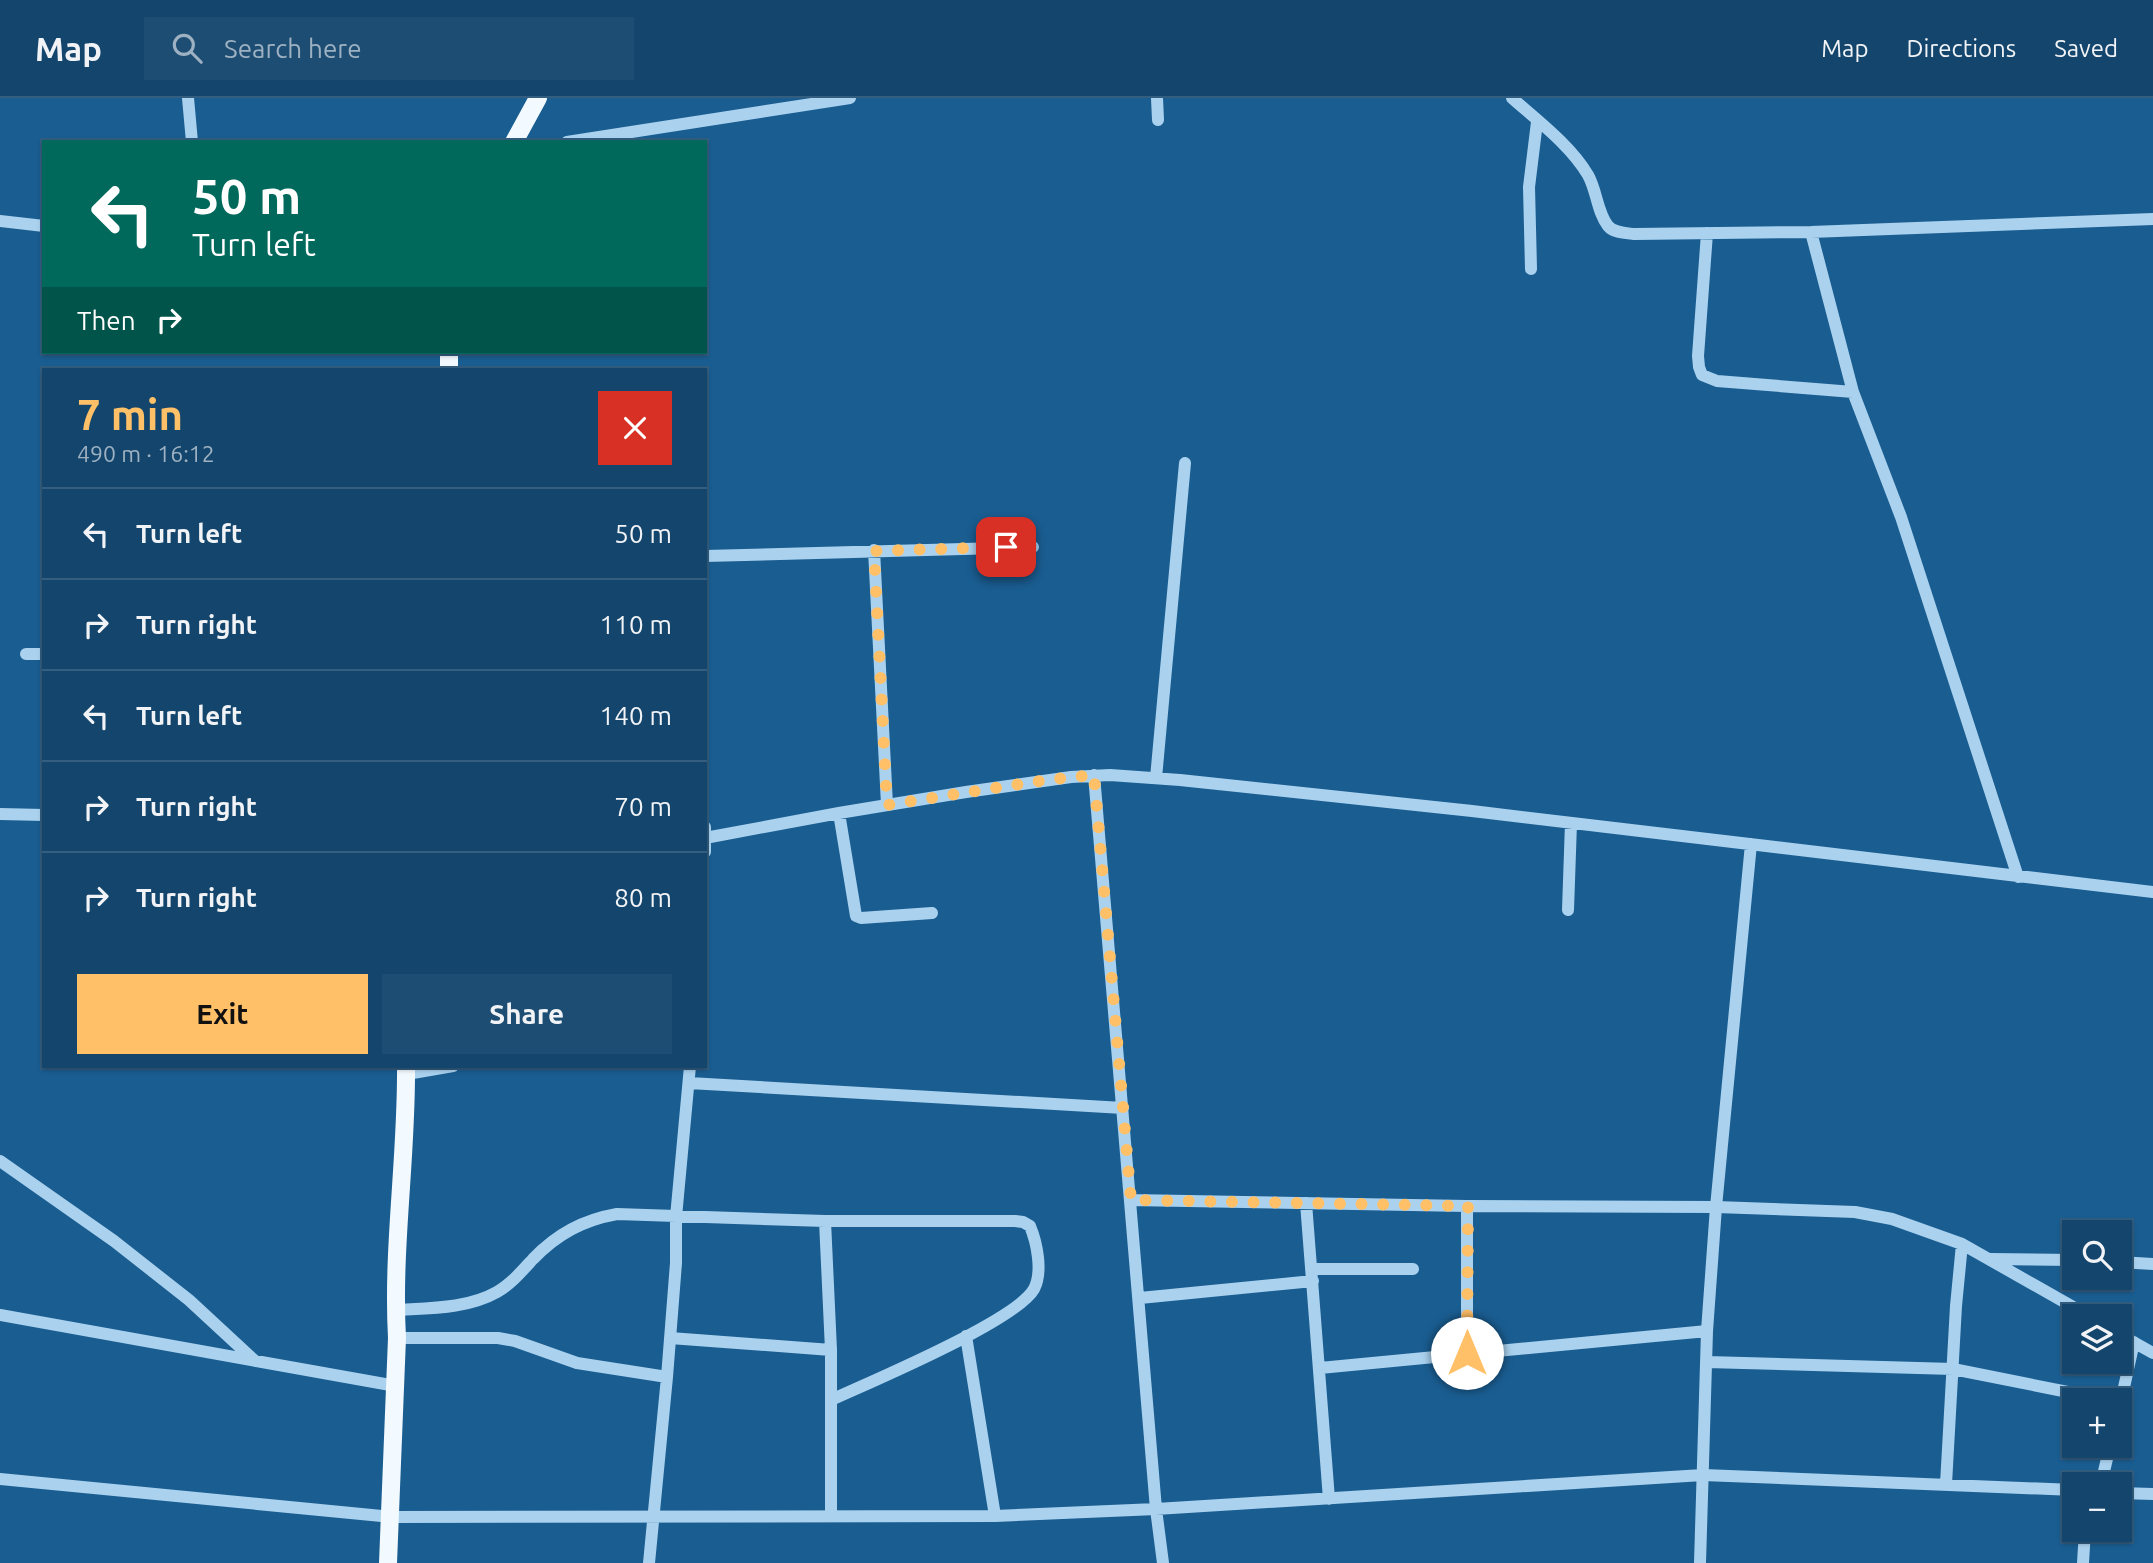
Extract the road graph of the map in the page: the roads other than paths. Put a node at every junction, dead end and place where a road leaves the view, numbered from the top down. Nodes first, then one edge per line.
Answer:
1 (188, 98) edge
2 (538, 98) edge
3 (850, 98) edge
4 (1157, 98) edge
5 (1512, 98) edge
6 (1158, 120) dead end
7 (1537, 122) junction
8 (192, 140) edge
9 (515, 140) edge
10 (580, 140) edge
11 (2153, 219) edge
12 (0, 221) edge
13 (42, 226) edge
14 (1811, 232) junction
15 (1707, 233) junction
16 (1531, 269) dead end
17 (1853, 392) junction
18 (1185, 464) dead end
19 (1033, 547) dead end
20 (874, 551) junction
21 (707, 556) edge
22 (26, 654) dead end
23 (42, 654) edge
24 (1094, 775) junction
25 (1156, 778) junction
26 (887, 805) junction
27 (839, 813) junction
28 (0, 814) edge
29 (42, 815) edge
30 (1572, 823) junction
31 (707, 838) edge
32 (1751, 844) junction
33 (2018, 877) junction
34 (2153, 892) edge
35 (1568, 910) dead end
36 (932, 913) dead end
37 (430, 1068) edge
38 (690, 1068) edge
39 (407, 1070) edge
40 (688, 1083) junction
41 (1123, 1108) junction
42 (0, 1161) edge
43 (1131, 1200) junction
44 (1307, 1203) junction
45 (1468, 1206) junction
46 (1716, 1207) junction
47 (676, 1217) junction
48 (825, 1221) junction
49 (1962, 1244) junction
50 (1989, 1259) junction
51 (2062, 1260) edge
52 (2132, 1263) edge
53 (2153, 1264) edge
54 (1413, 1269) dead end
55 (1312, 1275) junction
56 (1140, 1298) junction
57 (2068, 1304) edge
58 (396, 1310) junction
59 (0, 1315) edge
60 (1707, 1331) junction
61 (966, 1336) junction
62 (397, 1338) junction
63 (670, 1338) junction
64 (2134, 1342) joint
65 (831, 1350) junction
66 (1467, 1353) junction
67 (2153, 1353) edge
68 (255, 1362) junction
69 (1707, 1362) junction
70 (1320, 1368) junction
71 (1954, 1369) junction
72 (667, 1377) junction
73 (396, 1386) junction
74 (2121, 1388) edge
75 (2062, 1392) edge
76 (831, 1400) junction
77 (1703, 1475) junction
78 (0, 1479) edge
79 (1946, 1484) junction
80 (2062, 1489) edge
81 (2132, 1493) edge
82 (2153, 1494) edge
83 (1329, 1499) junction
84 (1156, 1510) junction
85 (831, 1516) junction
86 (995, 1516) junction
87 (392, 1517) junction
88 (654, 1517) junction
89 (2084, 1542) edge
90 (388, 1563) edge
91 (649, 1563) edge
92 (1163, 1563) edge
93 (1700, 1563) edge
94 (2083, 1563) edge

1 - 8 street
2 - 9 main road
3 - 10 street
4 - 6 street
5 - 7 street
7 - 15 street
7 - 16 street
11 - 14 street
12 - 13 street
14 - 15 street
14 - 17 street
15 - 17 street
17 - 33 street
18 - 25 street
19 - 20 street
20 - 21 street
20 - 26 street
22 - 23 street
24 - 25 street
24 - 26 street
24 - 41 street
25 - 30 street
26 - 27 street
27 - 31 street
27 - 36 street
28 - 29 street
30 - 32 street
30 - 35 street
32 - 33 street
32 - 46 street
33 - 34 street
37 - 39 street
38 - 40 street
39 - 58 main road
40 - 41 street
40 - 47 street
41 - 43 street
42 - 68 street
43 - 44 street
43 - 56 street
44 - 45 street
44 - 55 street
45 - 46 street
45 - 66 street
46 - 49 street
46 - 60 street
47 - 48 street
47 - 58 street
47 - 63 street
48 - 61 street
48 - 65 street
49 - 50 street
49 - 71 street
50 - 51 street
50 - 57 street
52 - 53 street
54 - 55 street
55 - 56 street
55 - 70 street
56 - 84 street
58 - 62 main road
59 - 68 street
60 - 66 street
60 - 69 street
61 - 76 street
61 - 86 street
62 - 72 street
62 - 73 main road
63 - 65 street
63 - 72 street
64 - 67 street
64 - 74 street
65 - 76 street
66 - 70 street
68 - 73 street
69 - 71 street
69 - 77 street
70 - 83 street
71 - 75 street
71 - 79 street
72 - 88 street
73 - 87 main road
76 - 85 street
77 - 79 street
77 - 83 street
77 - 93 street
78 - 87 street
79 - 80 street
81 - 82 street
83 - 84 street
84 - 86 street
84 - 92 street
85 - 86 street
85 - 88 street
87 - 88 street
87 - 90 main road
88 - 91 street
89 - 94 street

